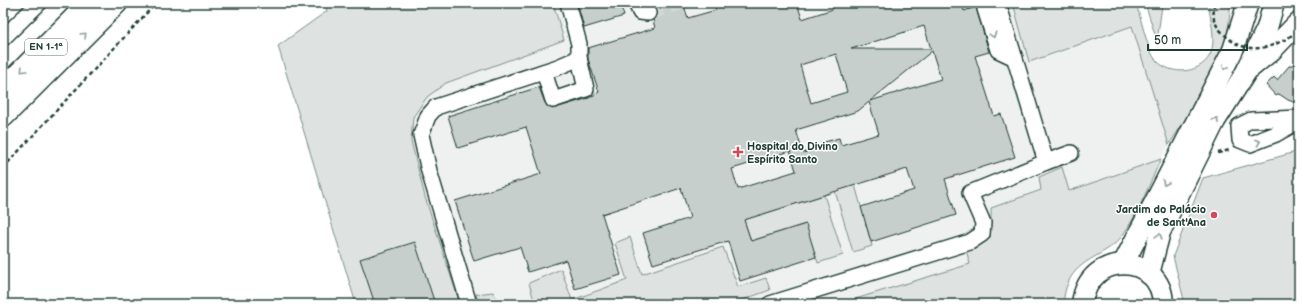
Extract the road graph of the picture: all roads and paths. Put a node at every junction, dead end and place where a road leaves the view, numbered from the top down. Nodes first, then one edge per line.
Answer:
1 (39, 3) edge
2 (90, 3) edge
3 (116, 3) edge
4 (156, 3) edge
5 (568, 3) edge
6 (636, 3) edge
7 (987, 3) edge
8 (998, 3) edge
9 (1214, 3) edge
10 (1248, 3) edge
11 (1274, 3) edge
12 (648, 13) dead end
13 (1299, 22) edge
14 (1299, 30) edge
15 (3, 38) edge
16 (579, 58) junction
17 (1015, 58) junction
18 (544, 72) junction
19 (1246, 72) junction
20 (3, 90) edge
21 (3, 116) edge
22 (1299, 118) edge
23 (1299, 121) edge
24 (1250, 144) junction
25 (1071, 153) dead end
26 (1196, 159) junction
27 (1046, 162) junction
28 (3, 168) edge
29 (1123, 264) junction
30 (1149, 274) junction
31 (469, 304) edge
32 (770, 304) edge
33 (1082, 304) edge
34 (1163, 304) edge

1 - 15 street
2 -> 20 highway, EN 1-1ª
21 -> 3 highway, EN 1-1ª
4 - 28 path
5 - 16 street
6 - 12 street
7 -> 17 street
8 - 17 street
9 - 14 path, bridge
10 -> 29 main road
11 - 19 main road
13 - 19 main road
16 - 18 street
16 - 18 street
17 - 27 street
18 - 31 street
26 -> 19 main road
22 - 24 street
24 -> 23 street
24 - 26 path
25 - 27 street
30 -> 26 main road
27 - 32 street
29 - 30 main road
29 - 33 main road
30 - 34 main road

